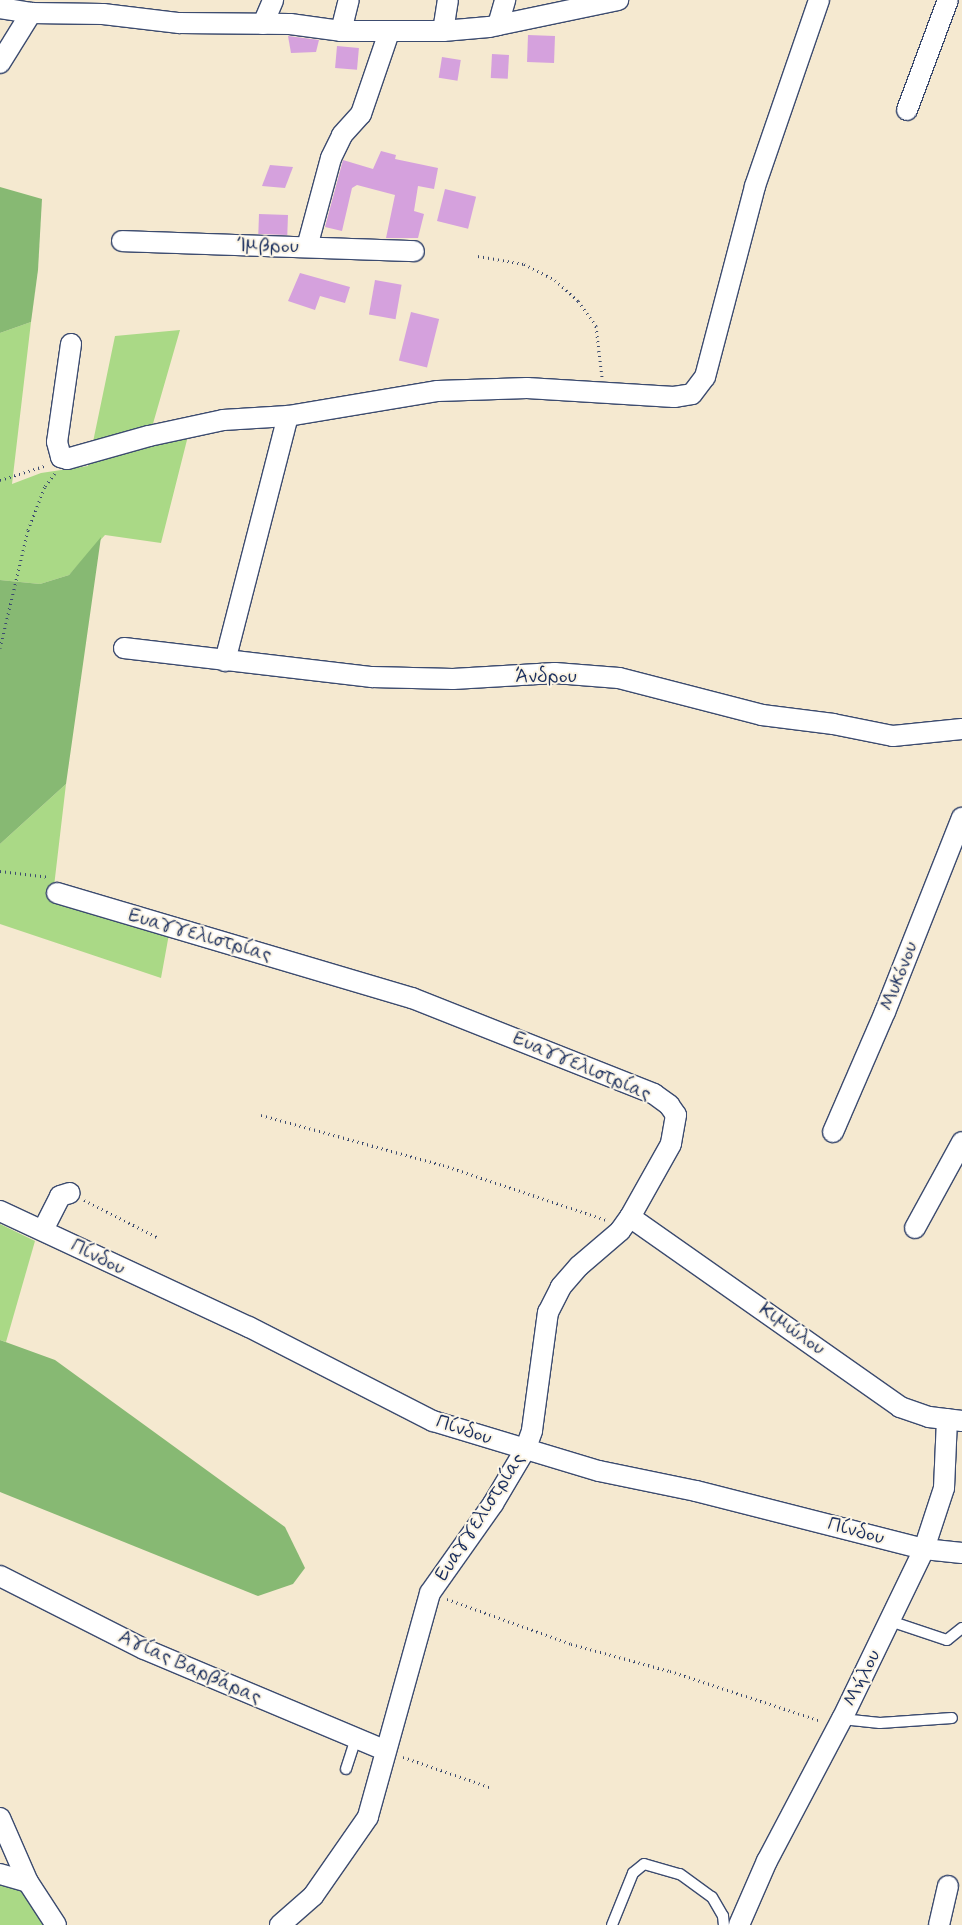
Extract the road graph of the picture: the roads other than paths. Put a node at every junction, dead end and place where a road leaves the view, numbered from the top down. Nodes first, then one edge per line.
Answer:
1 (274, 0) edge
2 (349, 0) edge
3 (448, 0) edge
4 (505, 0) edge
5 (819, 0) edge
6 (948, 0) edge
7 (610, 1) edge
8 (29, 7) edge
9 (0, 8) edge
10 (263, 24) junction
11 (498, 25) junction
12 (341, 31) junction
13 (443, 31) junction
14 (389, 32) junction
15 (0, 64) edge
16 (907, 110) dead end
17 (122, 240) dead end
18 (307, 247) junction
19 (414, 251) dead end
20 (71, 344) dead end
21 (288, 416) junction
22 (124, 648) dead end
23 (225, 661) junction
24 (962, 729) edge
25 (962, 818) edge
26 (57, 893) road end
27 (833, 1132) dead end
28 (962, 1142) edge
29 (70, 1193) road end
30 (0, 1211) edge
31 (625, 1224) junction
32 (915, 1228) dead end
33 (43, 1230) junction
34 (955, 1420) edge
35 (525, 1450) junction
36 (924, 1549) junction
37 (962, 1553) edge
38 (0, 1576) edge
39 (887, 1620) junction
40 (962, 1628) edge
41 (952, 1718) dead end
42 (840, 1723) junction
43 (356, 1738) junction
44 (384, 1750) junction
45 (346, 1769) dead end
46 (0, 1818) edge
47 (0, 1874) edge
48 (28, 1882) junction
49 (948, 1886) dead end
50 (56, 1925) edge
51 (280, 1925) edge
52 (612, 1925) edge
53 (724, 1925) edge
54 (739, 1925) edge
55 (939, 1925) edge

1 - 10 street
2 - 12 street
3 - 13 street
4 - 11 street
5 - 21 street
6 - 16 street
7 - 11 street
8 - 9 street
8 - 10 street
8 - 15 street
10 - 12 street
11 - 13 street
12 - 14 street
13 - 14 street
14 - 18 street
17 - 18 street, Ίμβρου
18 - 19 street, Ίμβρου
20 - 21 street
21 - 23 street
22 - 23 street, Άνδρου
23 - 24 street, Άνδρου
25 - 27 street, Μυκόνου
26 - 31 street, Ευαγγελιστρίας
28 - 32 street
29 - 33 street
30 - 33 street, Πίνδου
31 - 34 street, Κιμώλου
31 - 35 street, Ευαγγελιστρίας
33 - 35 street, Πίνδου
34 - 36 street, Μήλου
35 - 36 street, Πίνδου
35 - 44 street, Ευαγγελιστρίας
36 - 37 street, Πίνδου
36 - 39 street, Μήλου
38 - 43 street, Αγίας Βαρβάρας
39 - 40 lane
39 - 42 street, Μήλου
41 - 42 lane
42 - 54 street, Μήλου
43 - 44 street, Αγίας Βαρβάρας
43 - 45 lane
44 - 51 street, Ευαγγελιστρίας
46 - 48 street
47 - 48 street
48 - 50 street
49 - 55 street
52 - 53 lane

